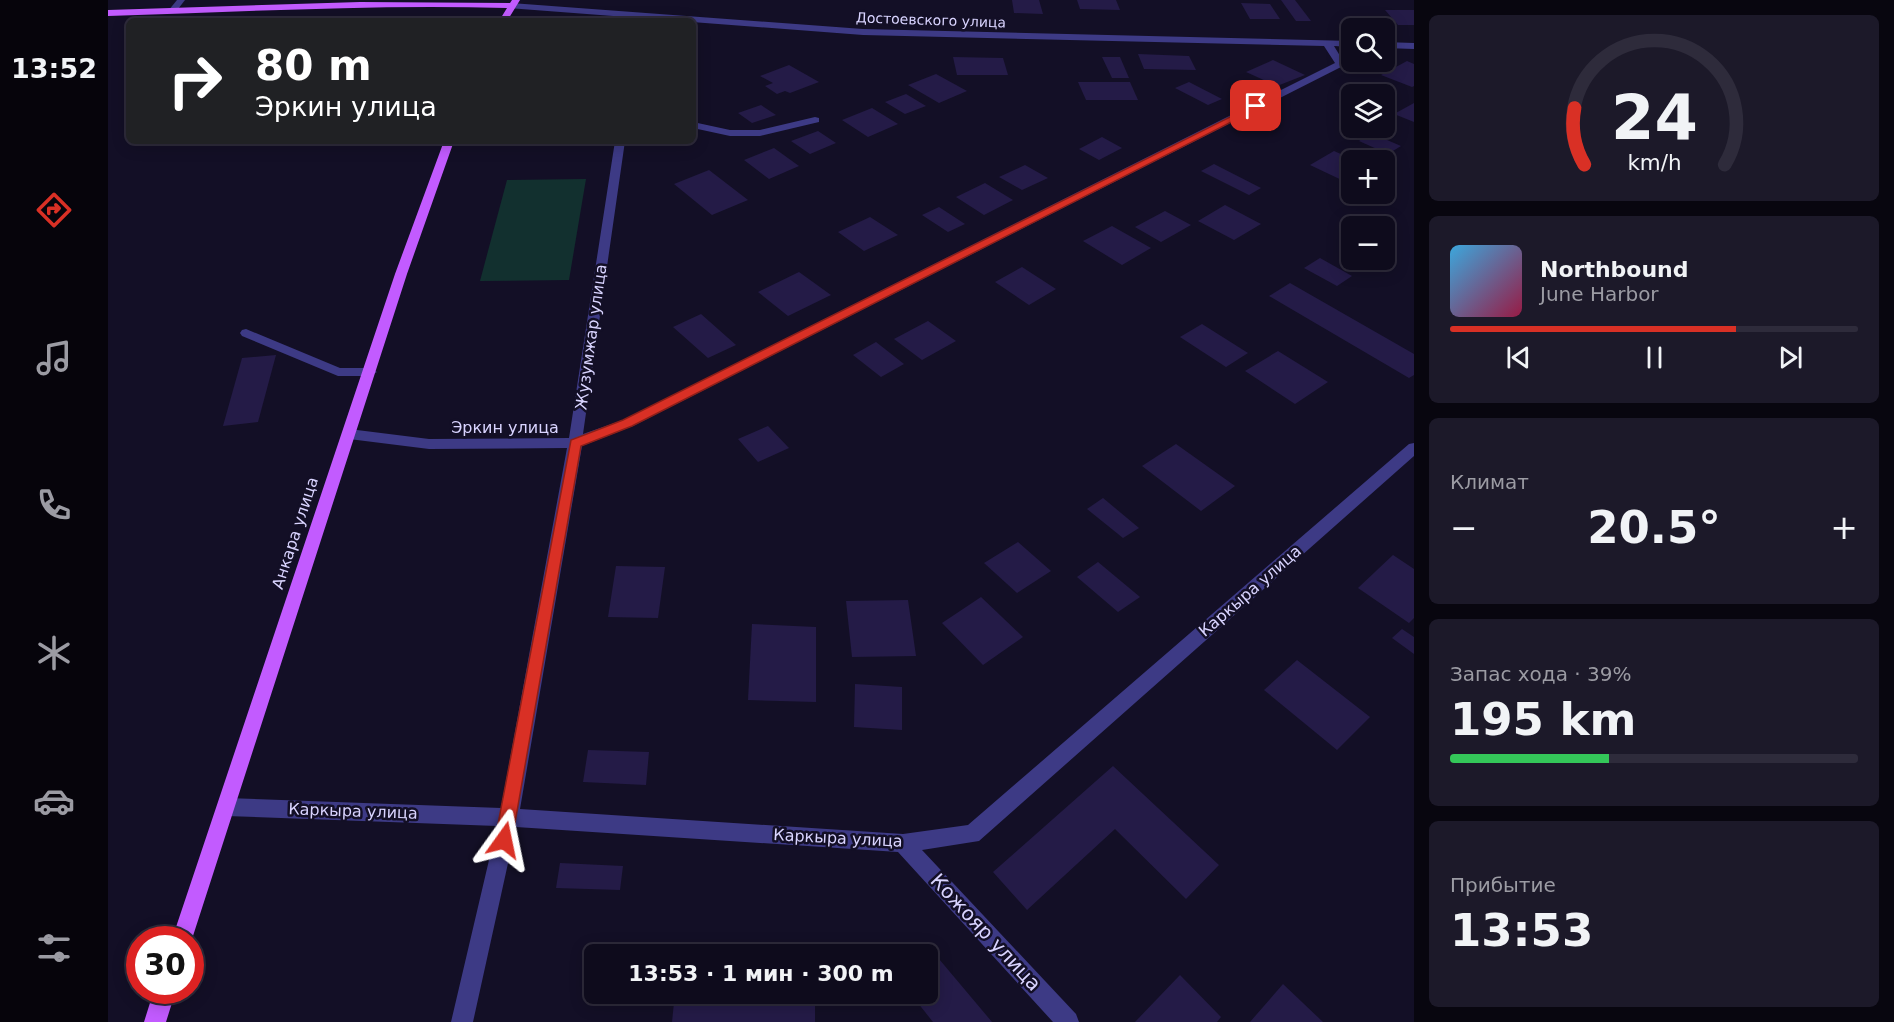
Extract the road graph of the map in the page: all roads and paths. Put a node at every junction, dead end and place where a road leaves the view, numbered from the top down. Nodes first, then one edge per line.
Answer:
1 (181, 0) edge
2 (513, 3) edge
3 (172, 11) junction
4 (108, 13) edge
5 (505, 18) edge
6 (630, 18) edge
7 (696, 22) edge
8 (1327, 43) junction
9 (1341, 44) edge
10 (1395, 45) edge
11 (1414, 46) edge
12 (815, 120) dead end
13 (696, 126) edge
14 (448, 144) edge
15 (620, 144) edge
16 (246, 333) dead end
17 (370, 372) junction
18 (349, 434) junction
19 (575, 443) junction
20 (1414, 448) edge
21 (226, 807) junction
22 (509, 817) junction
23 (903, 843) junction
24 (186, 926) edge
25 (161, 1004) edge
26 (155, 1022) edge
27 (462, 1022) edge
28 (1068, 1022) edge

1 - 3 street
2 - 3 main road
2 - 5 main road
2 - 6 street, Достоевского улица
3 - 4 main road
7 - 8 street, Достоевского улица
8 - 9 street, Достоевского улица
8 - 19 street, Эркин улица
10 - 11 street
12 - 13 street
14 - 17 main road, Анкара улица
15 - 19 street, Жузумжар улица
16 - 17 street
17 - 18 main road, Анкара улица
18 - 19 street, Эркин улица
18 - 21 main road, Анкара улица
19 - 22 street, Жузумжар улица
20 - 23 street, Каркыра улица
21 - 22 street, Каркыра улица
21 - 24 main road, Анкара улица
22 - 23 street, Каркыра улица
22 - 27 street, Жузумжар улица
23 - 28 street, Кожояр улица
25 - 26 main road

